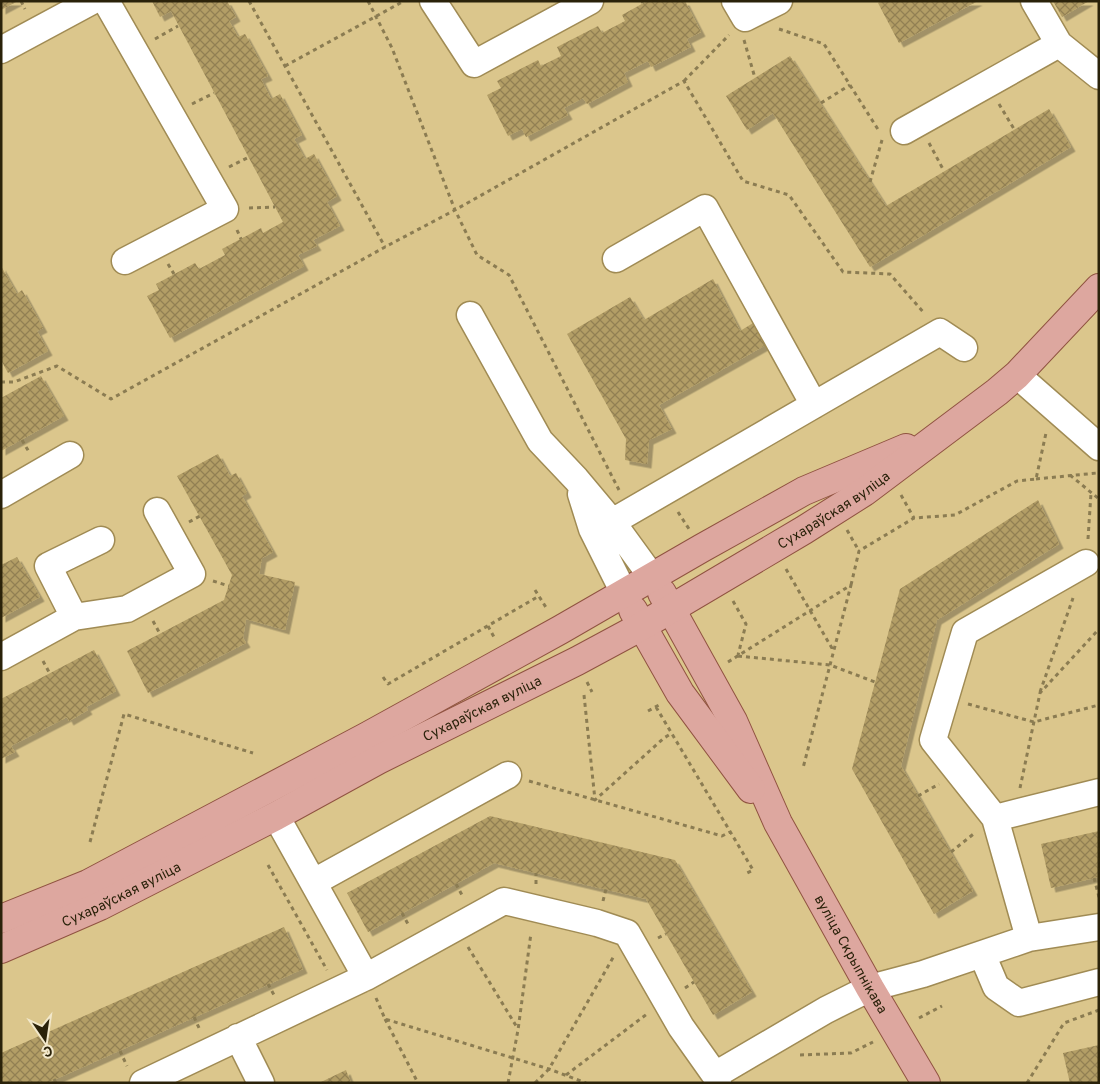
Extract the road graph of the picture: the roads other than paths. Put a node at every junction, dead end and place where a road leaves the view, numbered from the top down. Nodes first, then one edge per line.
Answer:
1 (92, 1) edge
2 (106, 1) edge
3 (434, 1) edge
4 (590, 1) edge
5 (779, 1) edge
6 (1034, 1) edge
7 (740, 15) edge
8 (1059, 44) junction
9 (1, 50) edge
10 (1099, 76) edge
11 (911, 126) road end
12 (616, 259) dead end
13 (125, 261) dead end
14 (1099, 288) edge
15 (470, 315) dead end
16 (964, 348) dead end
17 (1016, 375) junction
18 (814, 405) junction
19 (942, 432) junction
20 (1099, 446) edge
21 (70, 455) dead end
22 (576, 479) junction
23 (1, 495) edge
24 (157, 512) dead end
25 (621, 517) junction
26 (101, 540) dead end
27 (1086, 563) road end
28 (652, 577) junction
29 (624, 593) junction
30 (672, 609) junction
31 (74, 616) junction
32 (642, 626) junction
33 (1, 656) edge
34 (508, 775) road end
35 (1099, 792) edge
36 (276, 816) junction
37 (1005, 816) junction
38 (778, 824) junction
39 (314, 882) junction
40 (1, 919) edge
41 (1099, 927) edge
42 (1028, 938) junction
43 (1, 949) edge
44 (982, 954) junction
45 (366, 977) junction
46 (1099, 982) edge
47 (870, 988) junction
48 (238, 1037) junction
49 (717, 1079) edge
50 (143, 1083) edge
51 (261, 1083) edge
52 (926, 1083) edge

1 - 9 lane
2 - 13 lane
3 - 4 lane
5 - 7 lane
6 - 8 lane
8 - 10 lane
8 - 11 lane
12 - 18 lane
14 - 17 main road, Сухараўская вуліца
15 - 22 lane
16 - 18 lane
17 - 19 main road, Сухараўская вуліца
17 - 20 lane
18 - 25 lane
19 - 28 main road, Сухараўская вуліца
19 - 30 main road, Сухараўская вуліца
21 - 23 lane
22 - 25 lane
22 - 29 lane
24 - 31 lane
25 - 28 lane
26 - 31 lane
27 - 37 lane
28 - 29 main road, Сухараўская вуліца
28 - 30 main road, вуліца Скрыпнікава
29 - 32 main road, вуліца Скрыпнікава
29 - 40 main road, Сухараўская вуліца
30 - 32 main road, Сухараўская вуліца
30 - 38 main road, вуліца Скрыпнікава
31 - 33 lane
32 - 36 main road, Сухараўская вуліца
32 - 38 main road, вуліца Скрыпнікава
34 - 39 lane
35 - 37 lane
36 - 39 lane
36 - 43 main road, Сухараўская вуліца
37 - 42 lane
38 - 47 main road, вуліца Скрыпнікава
39 - 45 lane
41 - 42 lane
42 - 44 lane
44 - 46 lane
44 - 47 lane
45 - 48 lane
45 - 49 lane
47 - 49 lane
47 - 52 main road, вуліца Скрыпнікава
48 - 50 lane
48 - 51 lane

